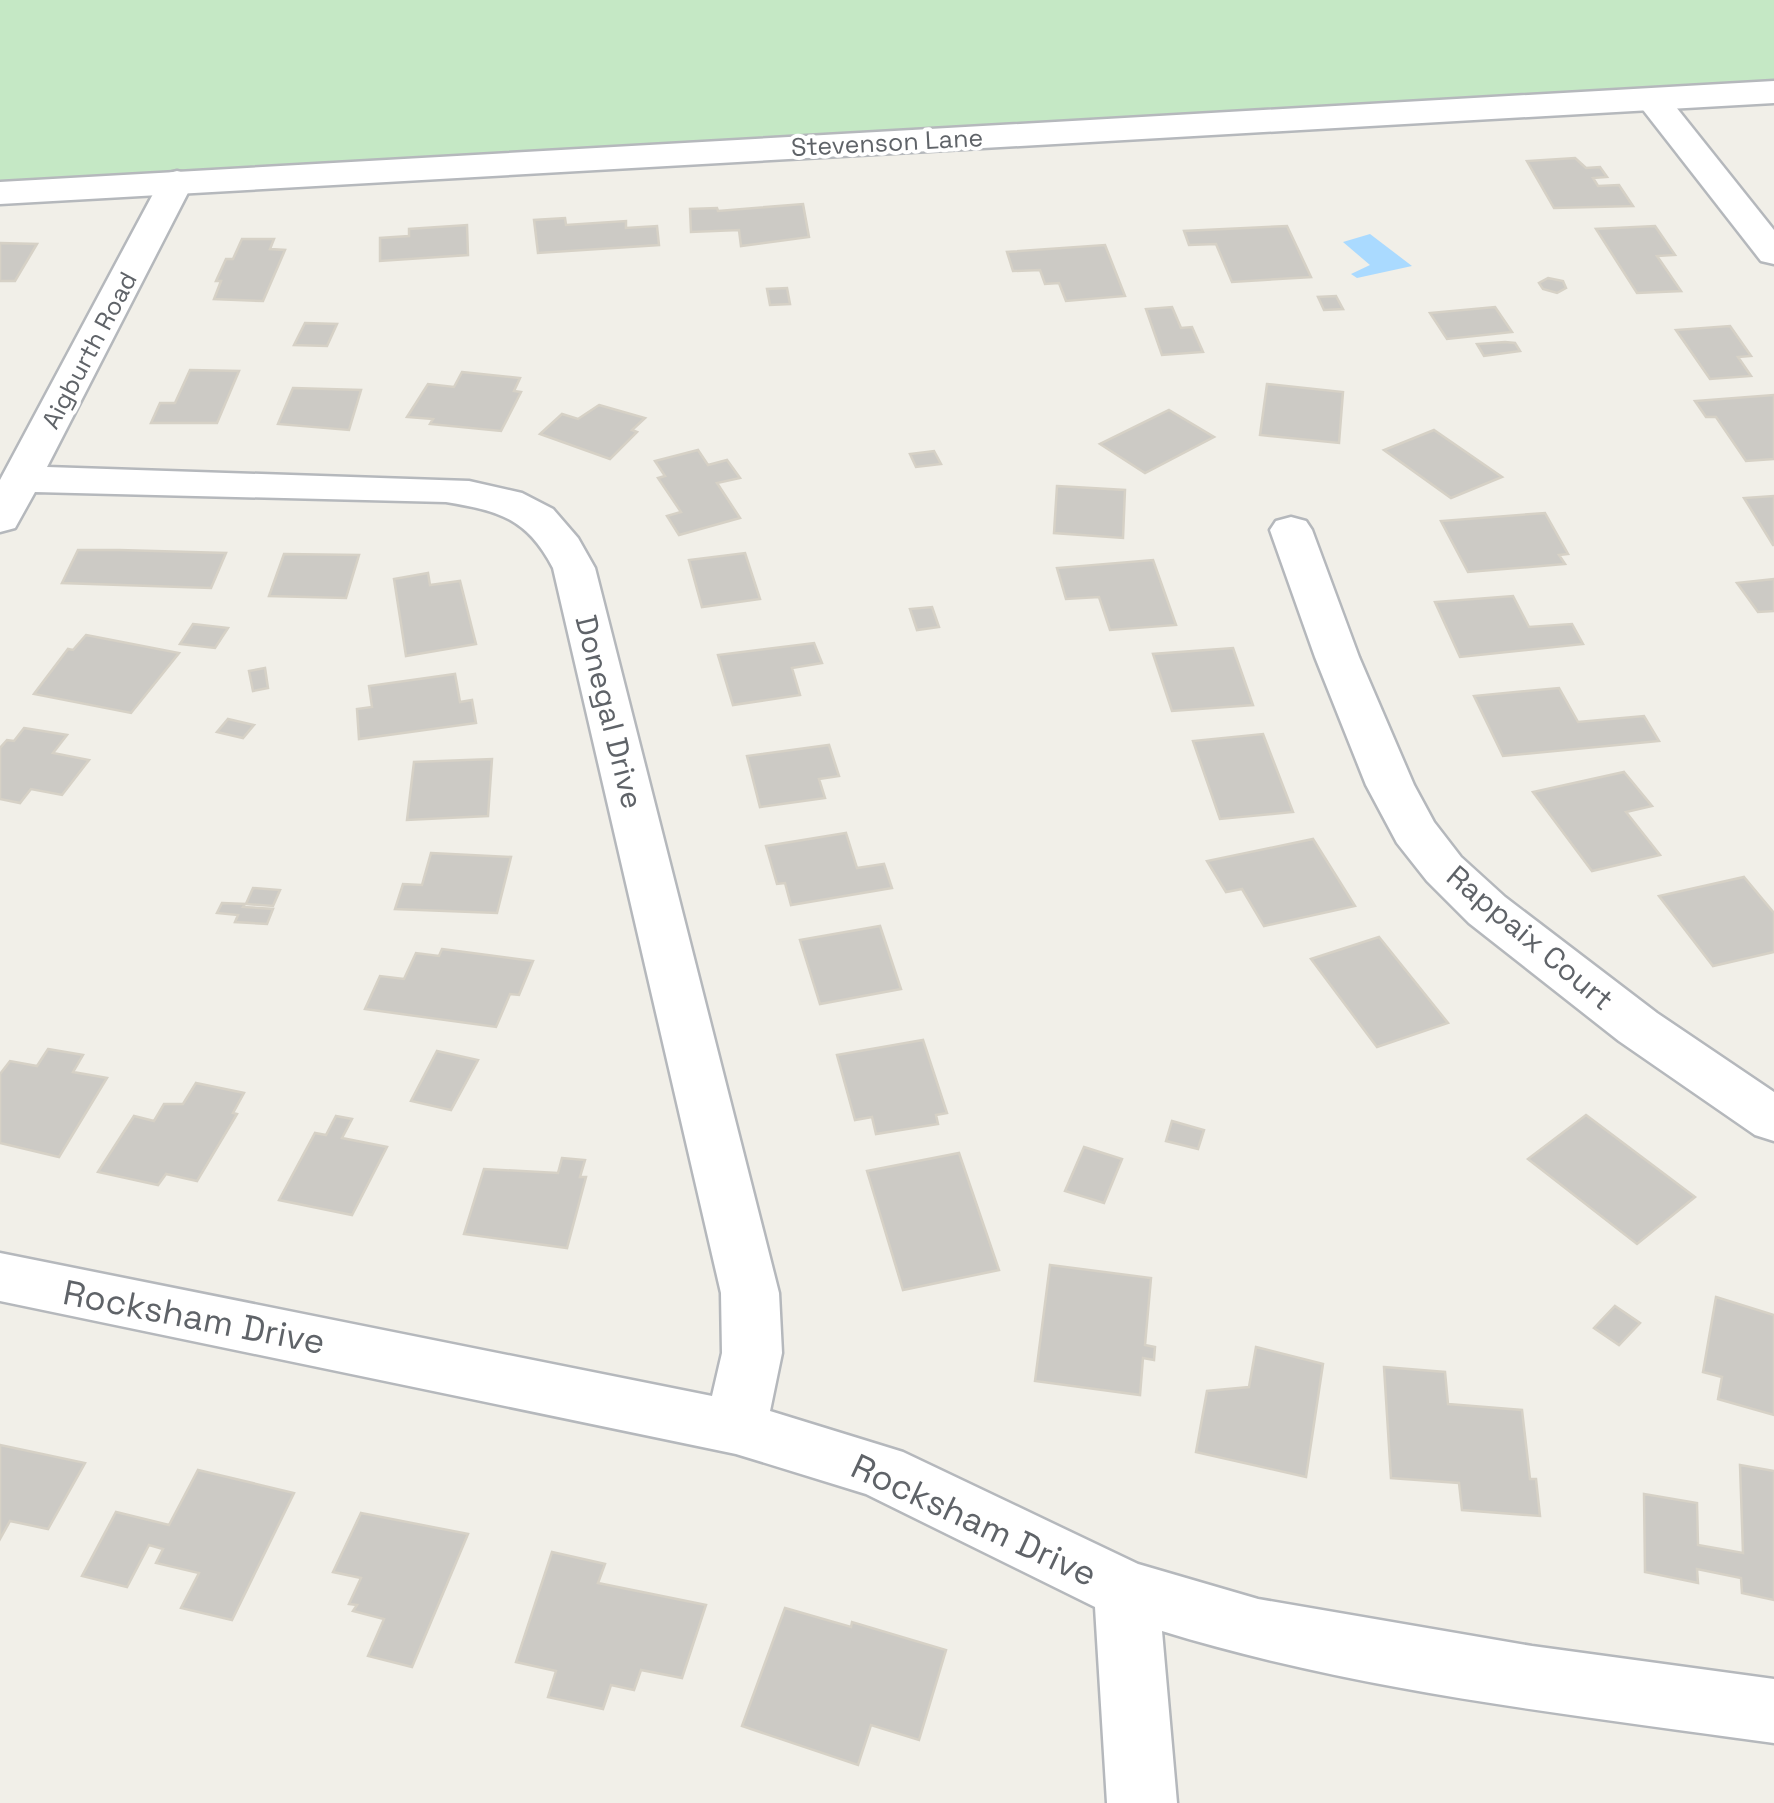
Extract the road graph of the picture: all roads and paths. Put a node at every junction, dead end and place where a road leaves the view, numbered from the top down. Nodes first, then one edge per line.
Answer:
1 (1774, 92) edge
2 (1652, 99) junction
3 (178, 181) junction
4 (0, 193) edge
5 (1774, 254) edge
6 (10, 499) edge
7 (1291, 530) dead end
8 (1774, 1120) edge
9 (0, 1278) edge
10 (736, 1427) junction
11 (1126, 1590) junction
12 (1774, 1711) edge
13 (1142, 1803) edge

1 - 2 street, Stevenson Lane
2 - 3 street, Stevenson Lane
2 - 5 street
3 - 4 street, Stevenson Lane
3 - 6 street, Aigburth Road
6 - 10 street, Donegal Drive
7 - 8 street, Rappaix Court
9 - 10 street, Rocksham Drive
10 - 11 street, Rocksham Drive
11 - 12 street, Rocksham Drive
11 - 13 street

